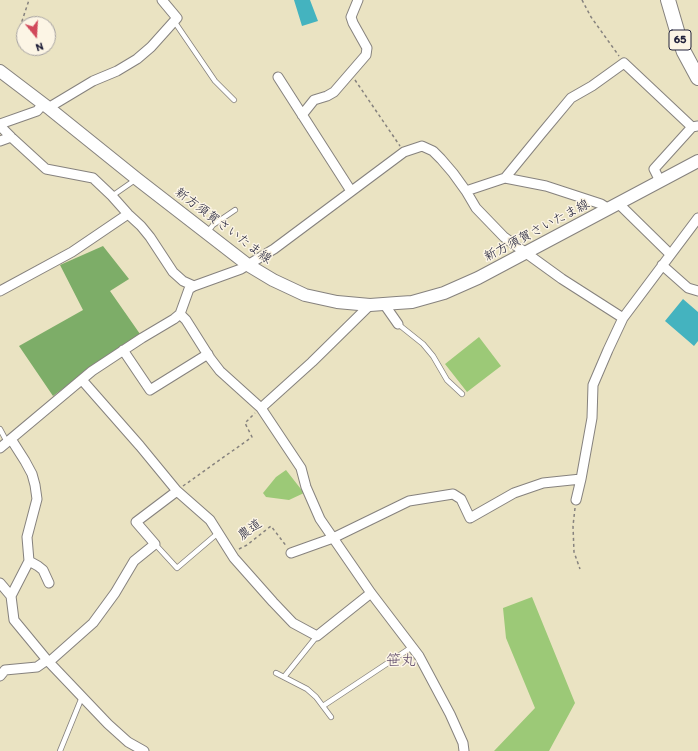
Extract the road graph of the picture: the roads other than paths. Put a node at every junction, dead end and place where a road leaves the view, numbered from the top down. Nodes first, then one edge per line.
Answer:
1 (162, 0) edge
2 (358, 0) edge
3 (668, 0) edge
4 (174, 21) junction
5 (0, 71) edge
6 (278, 77) dead end
7 (698, 78) edge
8 (234, 100) dead end
9 (46, 106) junction
10 (302, 115) junction
11 (0, 125) edge
12 (695, 126) edge
13 (11, 137) junction
14 (0, 141) edge
15 (698, 161) edge
16 (505, 178) junction
17 (137, 179) junction
18 (660, 181) junction
19 (351, 191) junction
20 (466, 191) junction
21 (112, 196) junction
22 (614, 206) junction
23 (235, 210) dead end
24 (128, 214) junction
25 (698, 218) edge
26 (206, 233) junction
27 (525, 253) junction
28 (670, 254) junction
29 (248, 265) junction
30 (662, 265) junction
31 (194, 286) junction
32 (0, 291) edge
33 (698, 291) edge
34 (384, 304) junction
35 (370, 305) junction
36 (180, 314) junction
37 (623, 318) junction
38 (398, 324) joint
39 (123, 350) junction
40 (208, 354) junction
41 (82, 380) junction
42 (462, 394) dead end
43 (261, 408) junction
44 (0, 429) edge
45 (6, 443) edge
46 (581, 479) junction
47 (177, 491) junction
48 (576, 500) road end
49 (218, 533) junction
50 (333, 538) junction
51 (155, 544) junction
52 (291, 553) road end
53 (28, 560) junction
54 (0, 583) edge
55 (49, 583) dead end
56 (371, 593) junction
57 (10, 596) junction
58 (317, 636) junction
59 (412, 647) junction
60 (48, 661) junction
61 (276, 673) dead end
62 (0, 676) edge
63 (284, 677) junction
64 (82, 696) junction
65 (323, 706) junction
66 (331, 717) dead end
67 (60, 751) edge
68 (144, 751) edge
69 (464, 751) edge

1 - 4 street
2 - 10 street
3 - 7 main road, 65
4 - 8 lane
4 - 9 street
5 - 9 main road, 新方須賀さいたま線
6 - 10 street
9 - 11 street
9 - 17 main road, 新方須賀さいたま線
10 - 19 street
11 - 13 street
12 - 16 street
12 - 18 street
13 - 14 street
13 - 21 street
15 - 18 main road, 新方須賀さいたま線
16 - 20 street
16 - 22 street
17 - 21 lane
17 - 26 main road, 新方須賀さいたま線
18 - 22 main road, 新方須賀さいたま線
19 - 20 street
19 - 29 street
20 - 27 street
21 - 24 street
22 - 27 main road, 新方須賀さいたま線
22 - 28 street
23 - 26 lane
24 - 31 street
24 - 32 street
25 - 28 street
26 - 29 main road, 新方須賀さいたま線
27 - 34 main road, 新方須賀さいたま線
27 - 37 street
28 - 30 street
29 - 31 street
29 - 35 main road, 新方須賀さいたま線
30 - 33 street
30 - 37 street
31 - 36 street
34 - 35 main road, 新方須賀さいたま線
34 - 38 street
35 - 43 street
36 - 39 street
36 - 40 street
37 - 46 street
38 - 42 lane
39 - 40 street
39 - 41 street
40 - 43 street
41 - 45 street
41 - 47 street
43 - 50 street
44 - 45 lane
45 - 53 street
46 - 48 street
46 - 50 street
47 - 49 street
47 - 51 street
49 - 51 lane
49 - 58 street
50 - 52 street
50 - 56 street
51 - 60 street
53 - 55 street
53 - 57 street
54 - 57 street
56 - 58 street
56 - 59 street
57 - 60 street
58 - 63 lane
59 - 65 lane
59 - 69 street
60 - 62 street
60 - 64 street
61 - 63 lane
63 - 65 lane
64 - 67 lane
64 - 68 street
65 - 66 lane

